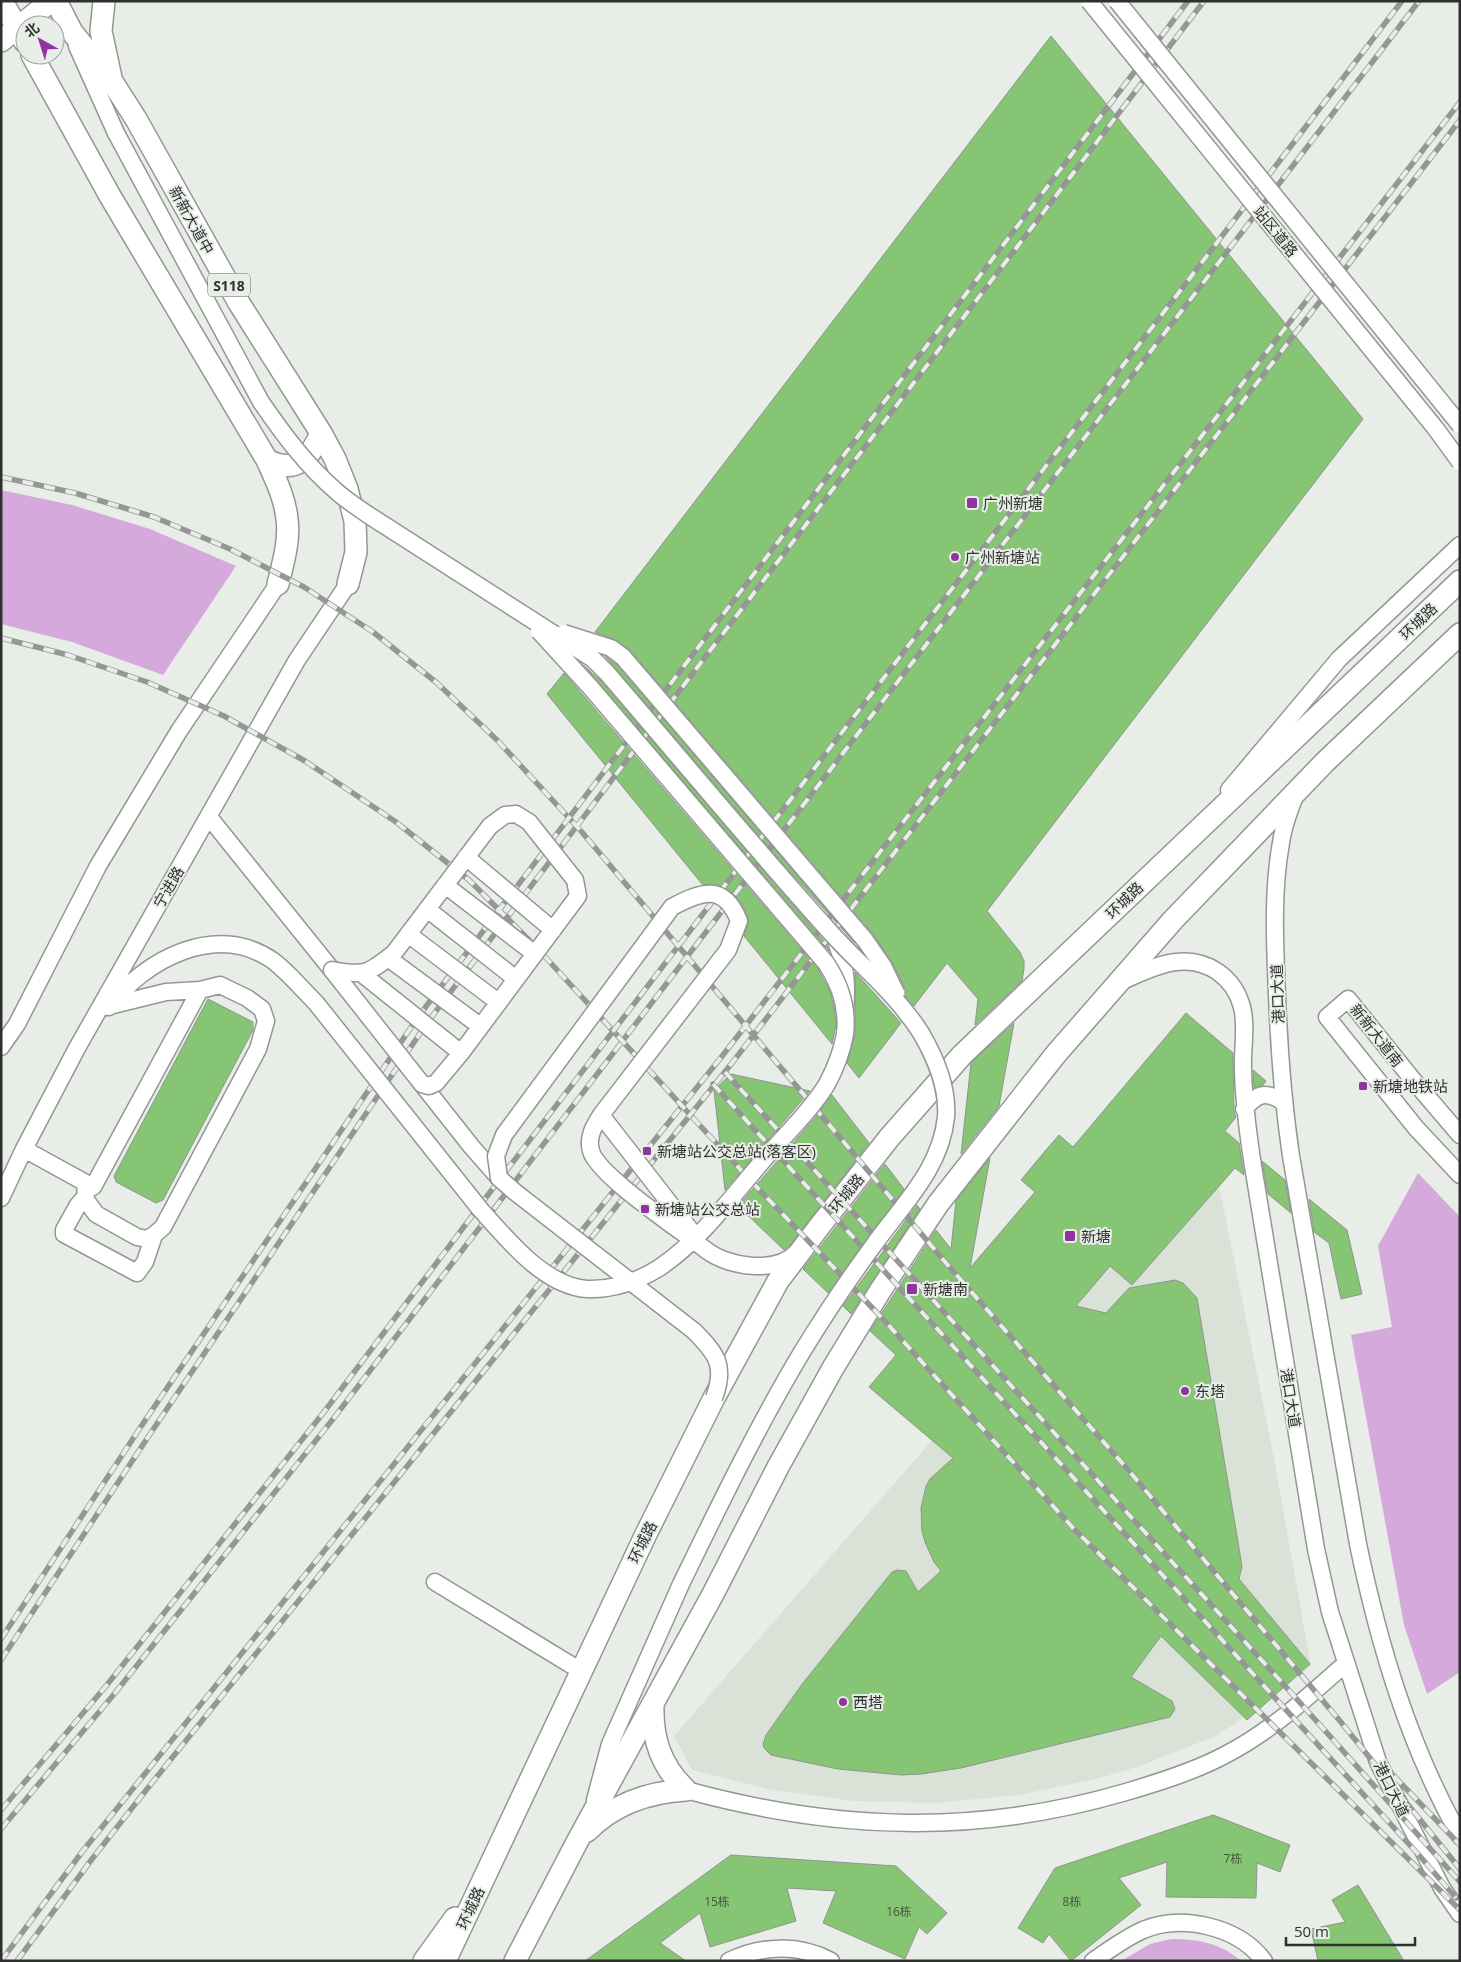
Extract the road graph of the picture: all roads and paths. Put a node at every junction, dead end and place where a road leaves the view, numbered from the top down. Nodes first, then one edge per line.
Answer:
1 (2, 1) edge
2 (51, 1) edge
3 (56, 1) edge
4 (104, 1) edge
5 (1089, 1) edge
6 (1117, 1) edge
7 (37, 15) edge
8 (72, 32) junction
9 (15, 37) edge
10 (38, 65) edge
11 (113, 83) junction
12 (1460, 425) edge
13 (322, 433) junction
14 (267, 460) junction
15 (1460, 462) edge
16 (1460, 545) edge
17 (1460, 581) edge
18 (278, 584) joint
19 (348, 584) joint
20 (510, 605) junction
21 (544, 626) junction
22 (1460, 634) edge
23 (1298, 790) junction
24 (209, 817) junction
25 (1188, 839) junction
26 (466, 857) junction
27 (446, 885) junction
28 (427, 909) junction
29 (553, 930) junction
30 (408, 934) junction
31 (833, 935) junction
32 (534, 954) junction
33 (388, 958) junction
34 (332, 970) junction
35 (361, 973) junction
36 (516, 979) junction
37 (1116, 984) junction
38 (200, 990) junction
39 (498, 1002) junction
40 (901, 1004) junction
41 (109, 1006) junction
42 (844, 1014) junction
43 (480, 1026) junction
44 (1, 1047) edge
45 (77, 1048) junction
46 (461, 1053) junction
47 (422, 1084) junction
48 (1283, 1102) junction
49 (1244, 1109) junction
50 (601, 1115) junction
51 (1460, 1135) edge
52 (24, 1149) junction
53 (1460, 1175) edge
54 (499, 1178) junction
55 (85, 1190) junction
56 (1, 1198) edge
57 (819, 1226) junction
58 (154, 1235) junction
59 (706, 1250) junction
60 (714, 1398) junction
61 (435, 1582) dead end
62 (1346, 1663) junction
63 (581, 1671) junction
64 (653, 1706) junction
65 (686, 1790) junction
66 (591, 1817) junction
67 (1460, 1836) edge
68 (577, 1842) junction
69 (485, 1875) junction
70 (1460, 1914) edge
71 (424, 1961) edge
72 (445, 1961) edge
73 (515, 1961) edge
74 (729, 1961) edge
75 (831, 1961) edge
76 (1093, 1961) edge
77 (1264, 1961) edge

1 - 9 main road
2 - 7 main road
3 - 8 main road, 新新大道中 / S118
4 - 11 main road
5 - 15 street, 站区道路, bridge
6 - 12 street, 站区道路, bridge
8 - 11 main road, 新新大道中 / S118
8 - 20 street, bridge
10 - 14 main road
11 - 13 main road, 新新大道中 / S118
13 - 14 main road
13 - 19 main road, 新新大道中 / S118
14 - 18 main road
16 - 25 street
17 - 25 main road, 环城路
18 - 44 street
19 - 24 street, 宁进路
20 - 21 street, bridge
20 - 42 street, bridge
21 - 31 street, bridge
21 - 40 street, bridge
22 - 23 main road
23 - 37 main road
23 - 48 street, 港口大道
24 - 34 street
24 - 45 street, 宁进路
25 - 57 main road, 环城路
26 - 27 street, bridge
26 - 29 street, bridge
26 - 29 street, bridge
27 - 28 street, bridge
27 - 32 street, bridge
28 - 30 street, bridge
28 - 36 street, bridge
29 - 32 street, bridge
30 - 33 street, bridge
30 - 39 street, bridge
31 - 40 street, bridge
31 - 42 street, bridge
32 - 36 street, bridge
33 - 35 street, bridge
33 - 43 street, bridge
34 - 35 street, bridge
34 - 47 street, bridge
35 - 46 street, bridge
36 - 39 street, bridge
37 - 49 street, 港口大道
37 - 64 main road
38 - 41 street
38 - 55 street
38 - 58 street
39 - 43 street, bridge
40 - 66 street, bridge
41 - 42 street, bridge
41 - 45 street
43 - 46 street, bridge
45 - 52 street, 宁进路
46 - 47 street, bridge
47 - 54 street, bridge
48 - 49 street
48 - 67 street, 港口大道
49 - 62 street, 港口大道
50 - 54 street, bridge
50 - 59 street, bridge
50 - 59 street, bridge
51 - 53 street, 新新大道南
52 - 55 street
52 - 56 street, 宁进路
54 - 60 street, bridge
55 - 58 street
55 - 58 street
57 - 59 street
57 - 60 main road, 环城路, bridge
60 - 63 main road, 环城路
61 - 63 street
62 - 65 street
62 - 70 street, 港口大道
63 - 69 main road, 环城路
64 - 65 main road
64 - 66 main road
65 - 68 main road
66 - 68 main road
68 - 73 main road
69 - 71 main road
69 - 72 main road, 环城路
74 - 75 street
76 - 77 street

